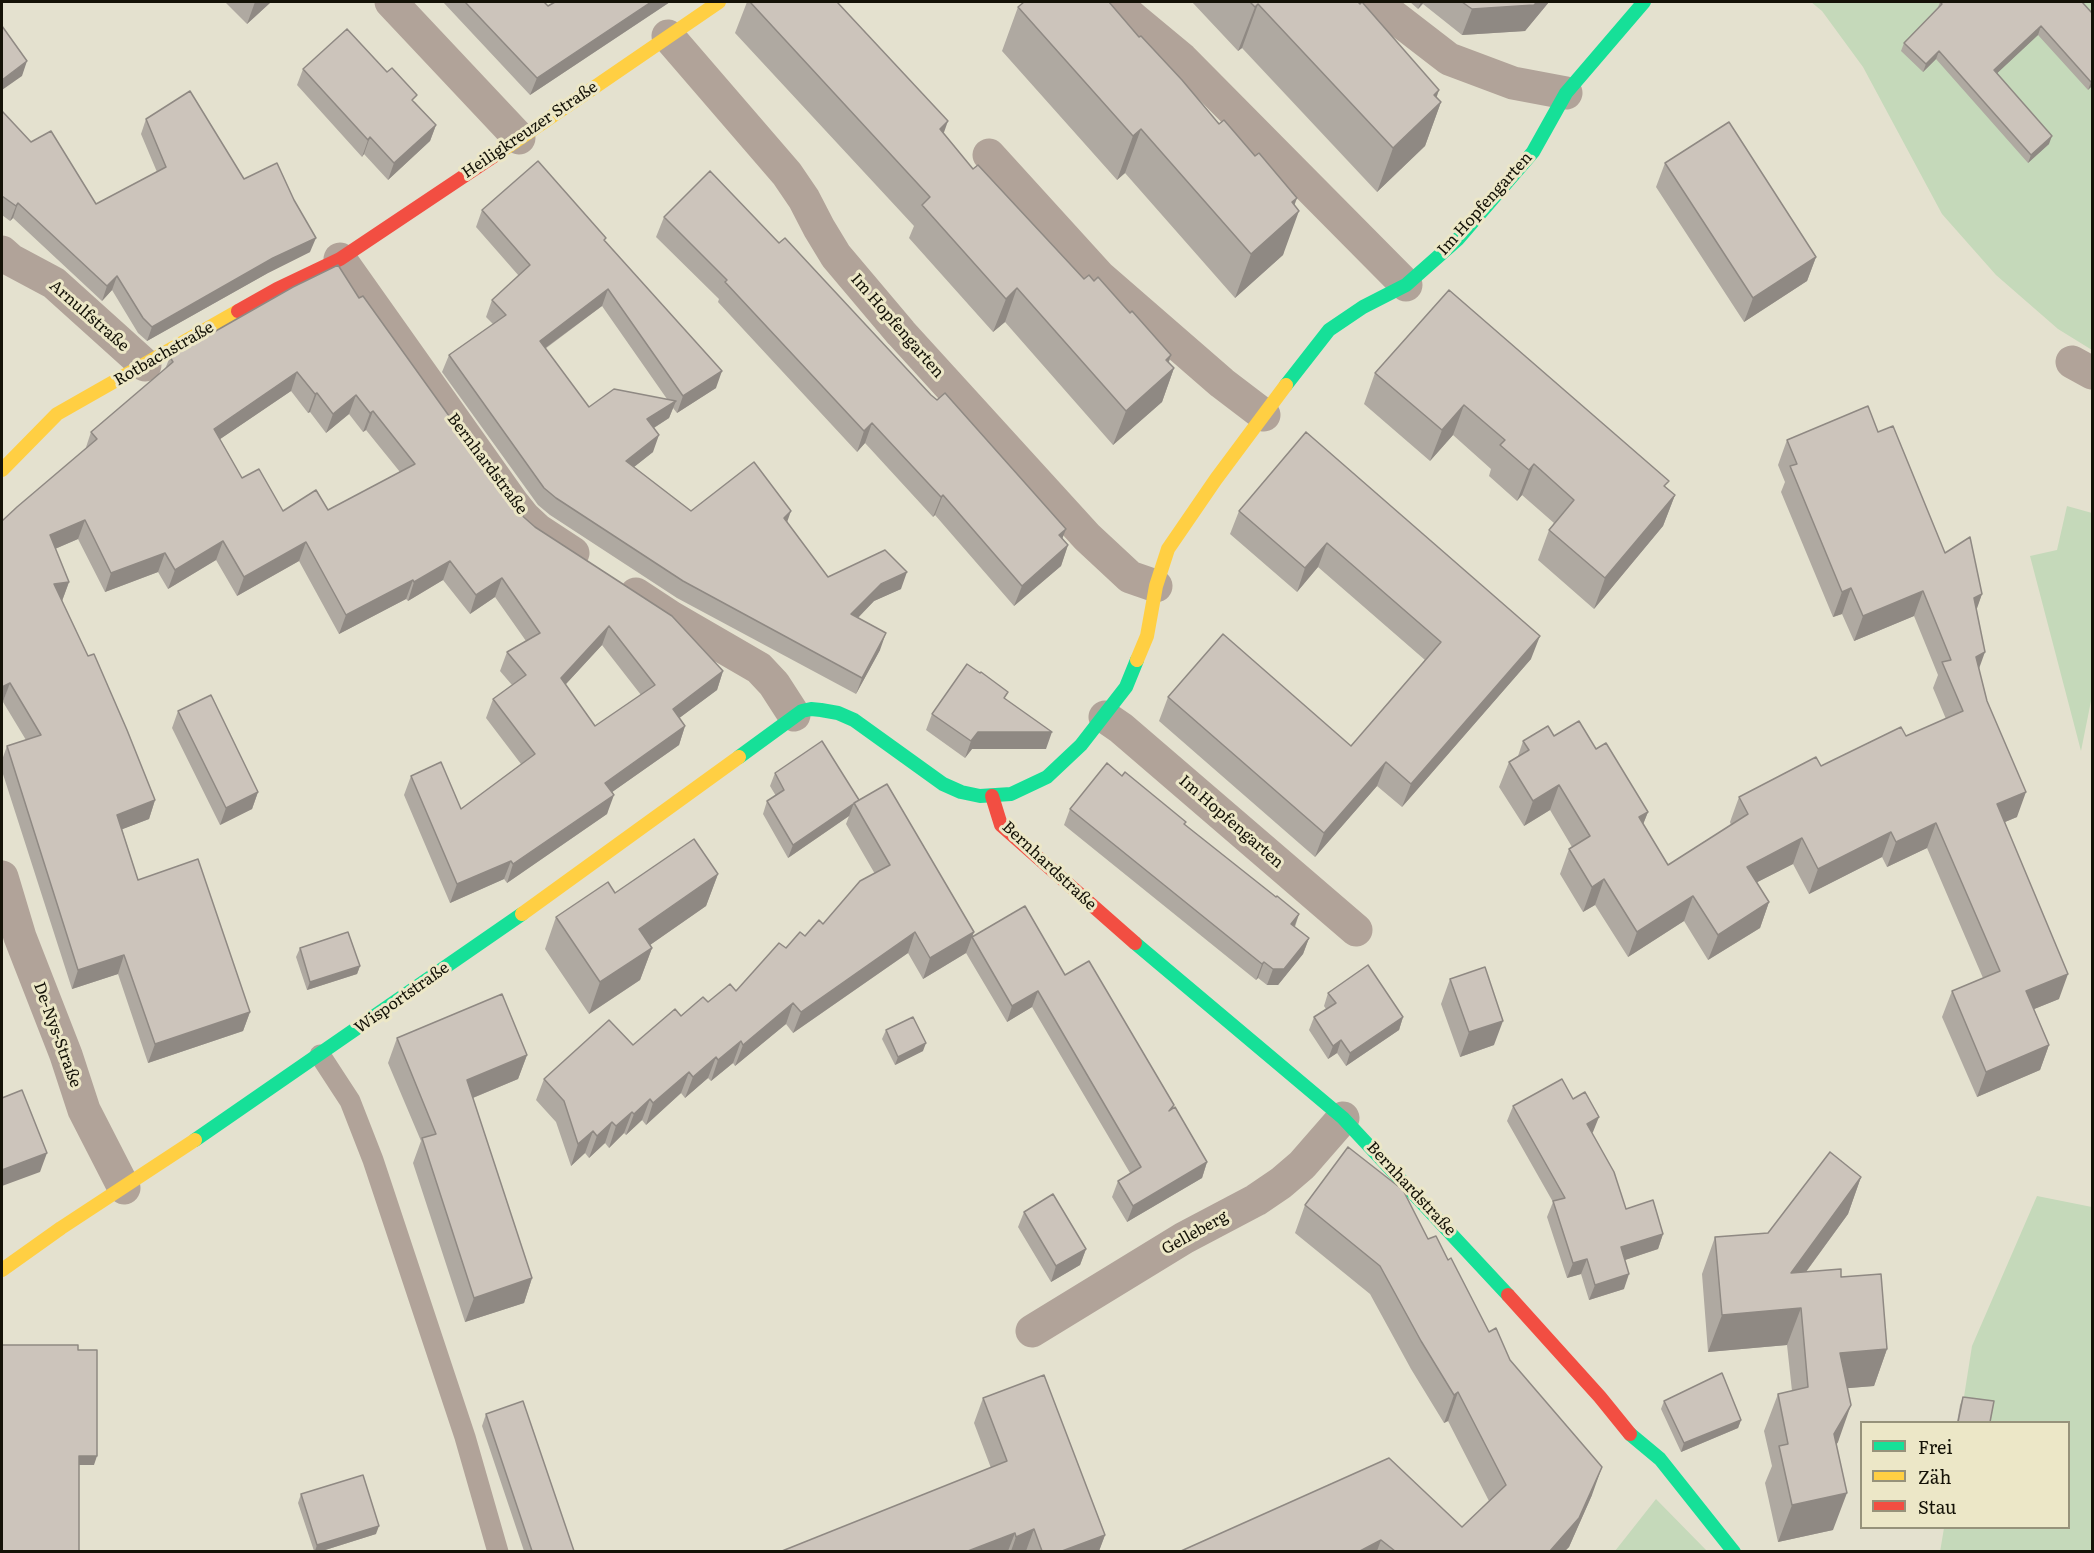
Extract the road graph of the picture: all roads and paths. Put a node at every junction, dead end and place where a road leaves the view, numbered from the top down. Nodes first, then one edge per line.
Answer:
1 (391, 2) edge
2 (719, 2) edge
3 (1115, 2) edge
4 (1375, 2) edge
5 (1644, 2) edge
6 (668, 36) junction
7 (1566, 93) junction
8 (519, 138) junction
9 (989, 155) dead end
10 (2, 252) edge
11 (340, 259) junction
12 (1406, 285) junction
13 (145, 365) junction
14 (1264, 415) junction
15 (2, 470) edge
16 (1156, 586) junction
17 (794, 715) junction
18 (1105, 717) junction
19 (992, 796) junction
20 (2, 877) edge
21 (1356, 930) dead end
22 (320, 1056) junction
23 (1343, 1118) junction
24 (124, 1188) junction
25 (2, 1270) edge
26 (1032, 1331) dead end
27 (498, 1551) edge
28 (1734, 1551) edge

1 - 8 street
2 - 6 street, Heiligkreuzer Straße
3 - 12 street
4 - 7 street
5 - 7 street, Im Hopfengarten
6 - 8 street, Heiligkreuzer Straße
6 - 16 street, Im Hopfengarten
7 - 12 street, Im Hopfengarten
8 - 11 street, Heiligkreuzer Straße
9 - 14 street
10 - 13 street, Arnulfstraße
11 - 13 street, Rotbachstraße
11 - 17 street, Bernhardstraße
12 - 14 street, Im Hopfengarten
13 - 15 street, Rotbachstraße
14 - 16 street, Im Hopfengarten
16 - 18 street, Im Hopfengarten
17 - 19 street
17 - 22 street, Wisportstraße
18 - 19 street, Im Hopfengarten
18 - 21 street, Im Hopfengarten
19 - 23 street, Bernhardstraße
20 - 24 street, De-Nys-Straße
22 - 24 street, Wisportstraße
22 - 27 lane
23 - 26 street, Gelleberg
23 - 28 street, Bernhardstraße
24 - 25 street, Wisportstraße

